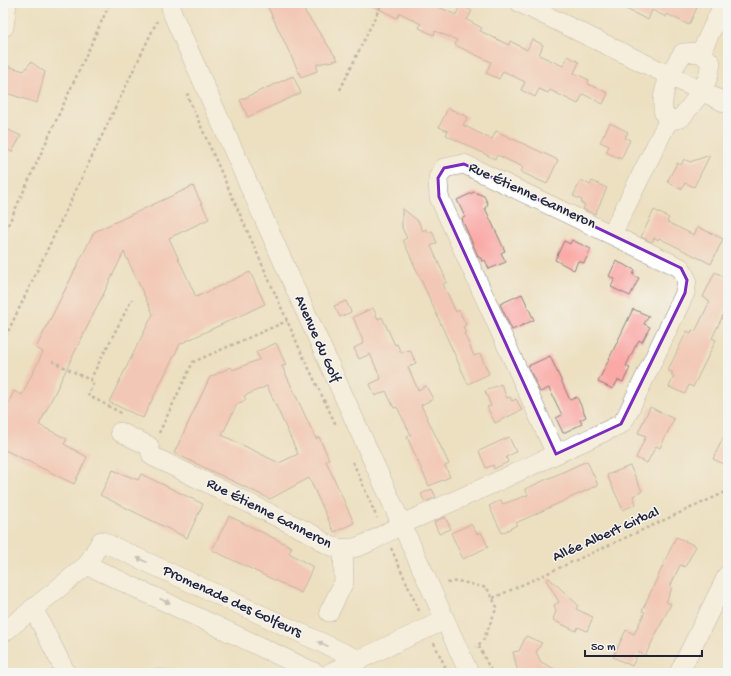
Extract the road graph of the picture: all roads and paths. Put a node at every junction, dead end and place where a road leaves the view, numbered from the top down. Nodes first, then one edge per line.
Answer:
1 (7, 3) edge
2 (110, 3) edge
3 (170, 3) edge
4 (382, 3) edge
5 (520, 3) edge
6 (724, 3) edge
7 (158, 19) dead end
8 (4, 27) dead end
9 (701, 52) junction
10 (670, 76) junction
11 (204, 88) junction
12 (340, 90) dead end
13 (702, 91) junction
14 (728, 104) edge
15 (668, 121) junction
16 (612, 234) junction
17 (3, 236) edge
18 (132, 299) dead end
19 (287, 321) junction
20 (3, 342) edge
21 (52, 361) dead end
22 (90, 380) junction
23 (337, 428) dead end
24 (120, 432) joint
25 (149, 446) junction
26 (556, 454) junction
27 (350, 455) dead end
28 (728, 491) edge
29 (401, 524) junction
30 (384, 533) junction
31 (343, 549) junction
32 (87, 565) junction
33 (727, 580) edge
34 (431, 589) junction
35 (493, 598) junction
36 (34, 608) junction
37 (329, 612) dead end
38 (445, 620) junction
39 (428, 628) junction
40 (3, 633) edge
41 (479, 646) junction
42 (460, 653) junction
43 (359, 660) junction
44 (66, 673) edge
45 (316, 673) edge
46 (330, 673) edge
47 (448, 673) edge
48 (469, 673) edge
49 (492, 673) edge
50 (679, 673) edge

1 - 8 street
2 - 17 path
3 - 11 street, Avenue du Golf
4 - 12 path
5 - 10 street
6 - 9 street
7 - 20 path
9 - 10 street
9 - 13 street
10 - 13 street
10 - 15 street
11 - 19 path
11 - 29 street, Avenue du Golf
13 - 14 street
13 - 15 street
15 - 16 street
16 - 26 street, Rue Étienne Ganneron
16 - 26 street, Rue Étienne Ganneron
18 - 22 path
19 - 23 path
19 - 25 path
21 - 22 path
22 - 24 path
24 - 25 street, Rue Étienne Ganneron
25 - 31 street, Rue Étienne Ganneron
26 - 29 street, Rue Étienne Ganneron
27 - 30 path
28 - 35 path, Allée Albert Girbal
29 - 30 street, Rue Étienne Ganneron
29 - 34 street, Avenue du Golf
30 - 31 street, Rue Étienne Ganneron
30 - 39 path
31 - 37 street
32 - 36 street, Promenade des Golfeurs
43 -> 32 street, Promenade des Golfeurs
32 -> 45 street, Promenade des Golfeurs
33 - 50 street
34 - 35 path
34 - 38 street, Avenue du Golf
35 - 41 path
36 - 40 street, Promenade des Golfeurs
36 - 44 street
38 - 39 street
38 - 42 street, Avenue du Golf
39 - 43 street
39 - 47 path
41 - 42 path
41 - 49 path
42 - 48 street, Avenue du Golf
43 - 46 street

